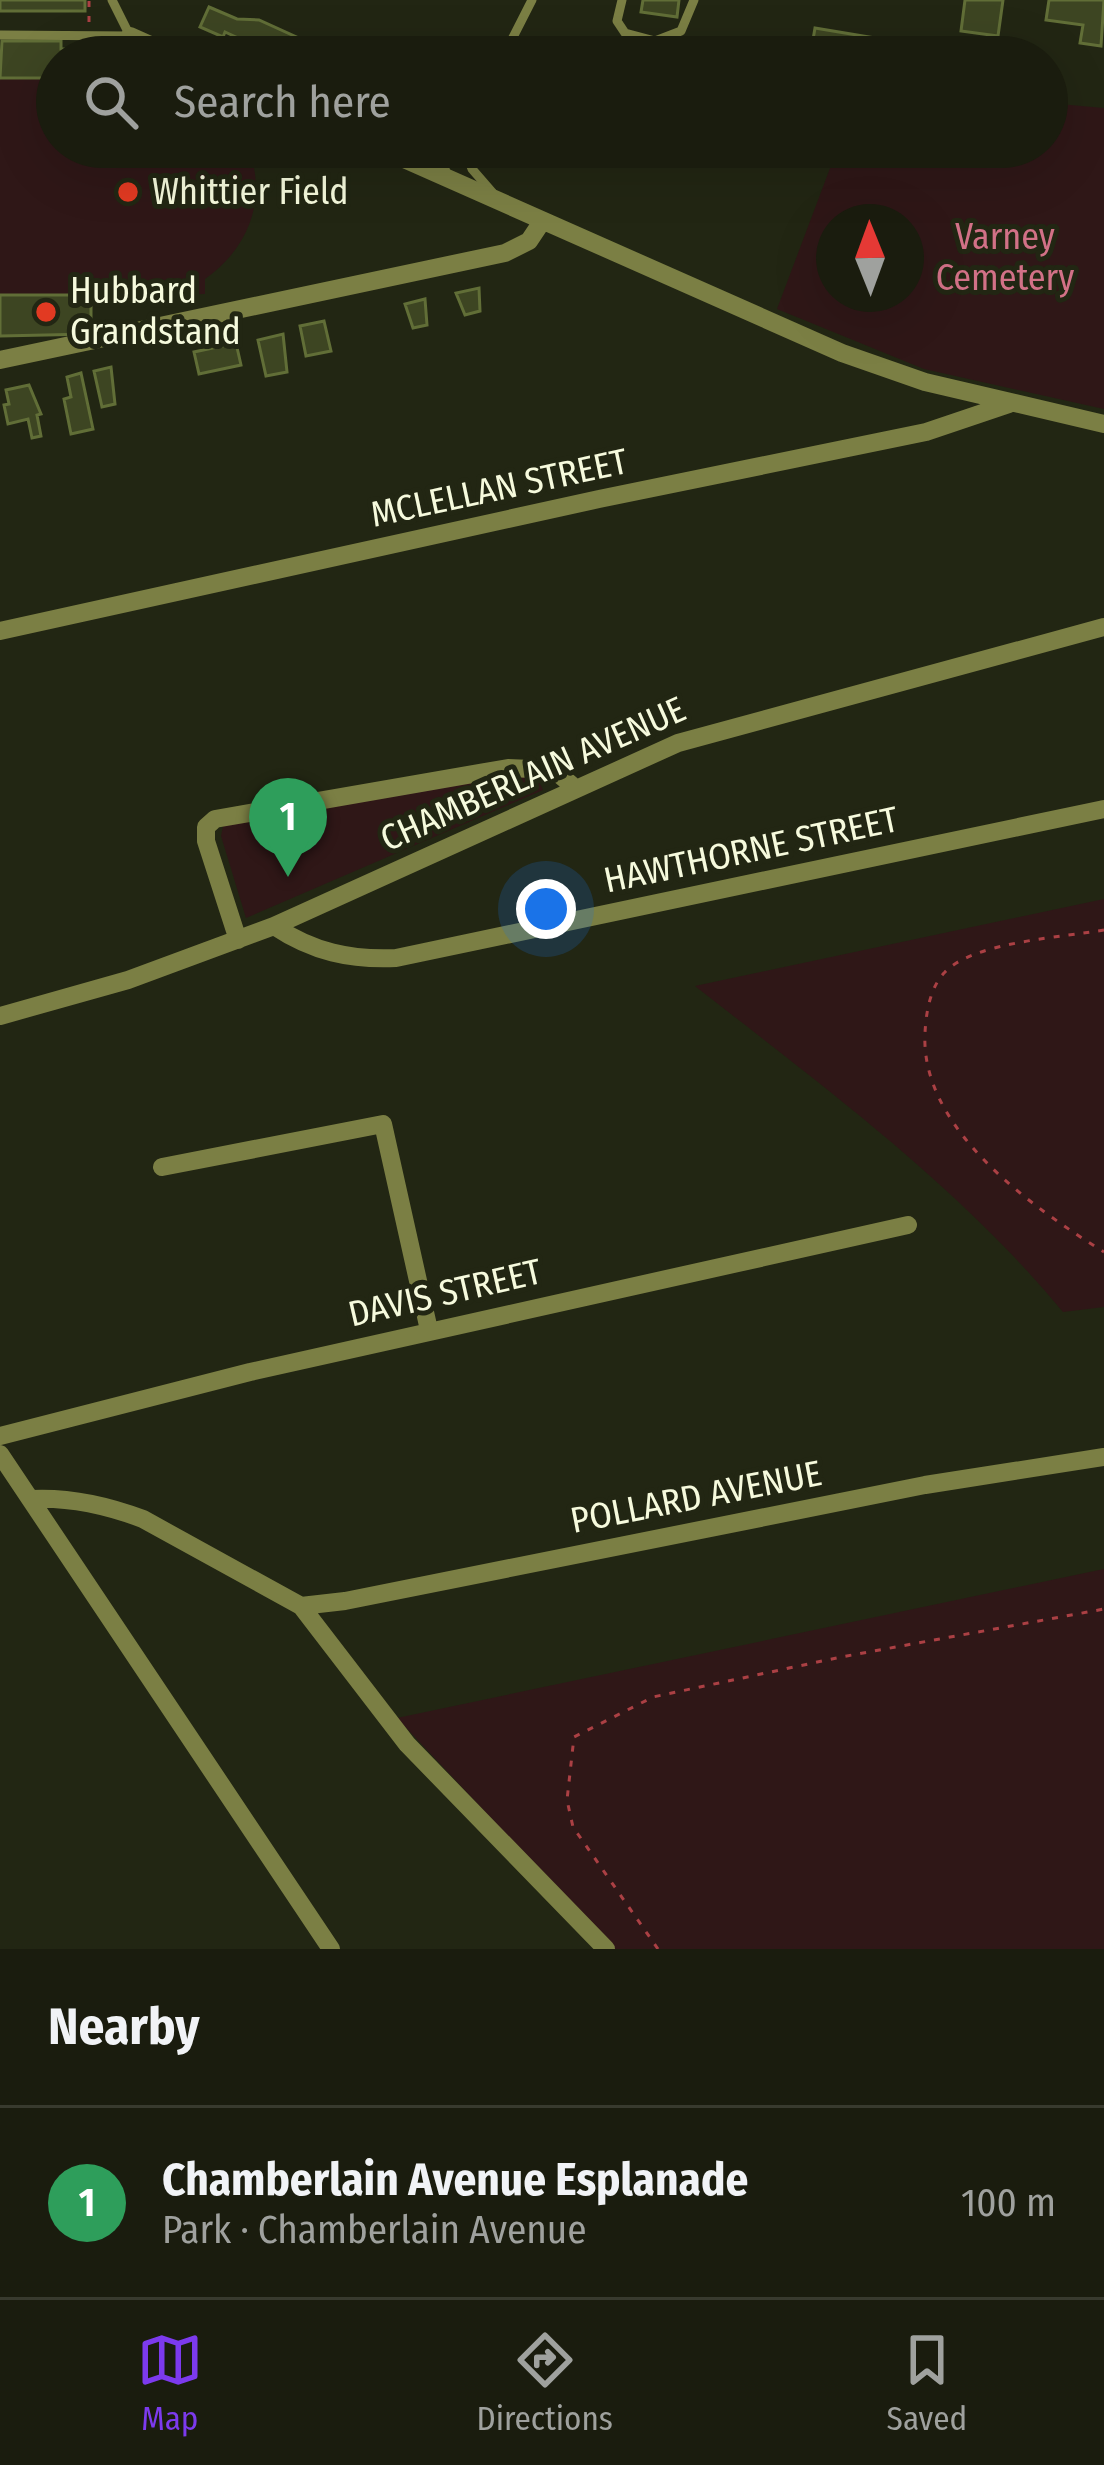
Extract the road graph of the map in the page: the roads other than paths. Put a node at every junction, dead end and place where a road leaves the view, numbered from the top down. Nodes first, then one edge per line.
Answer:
1 (112, 0) edge
2 (532, 0) edge
3 (622, 0) edge
4 (694, 0) edge
5 (0, 34) edge
6 (130, 36) joint
7 (514, 36) edge
8 (634, 36) edge
9 (668, 36) edge
10 (424, 168) edge
11 (447, 168) edge
12 (474, 168) edge
13 (448, 179) junction
14 (514, 211) junction
15 (542, 223) junction
16 (0, 360) edge
17 (1010, 404) junction
18 (1104, 424) edge
19 (1104, 627) edge
20 (0, 631) edge
21 (574, 787) junction
22 (1104, 809) edge
23 (274, 926) junction
24 (238, 940) junction
25 (0, 1016) edge
26 (162, 1167) dead end
27 (908, 1225) dead end
28 (428, 1330) junction
29 (0, 1436) edge
30 (0, 1454) edge
31 (1104, 1457) edge
32 (32, 1499) junction
33 (301, 1606) junction
34 (331, 1949) edge
35 (606, 1949) edge

1 - 6 lane
2 - 7 lane
3 - 8 lane
4 - 9 lane
5 - 6 lane
10 - 13 street
11 - 13 lane
12 - 14 lane
13 - 14 street
14 - 15 street
15 - 16 street
15 - 17 street
17 - 18 street
17 - 20 street, MCLELLAN STREET
19 - 21 street, CHAMBERLAIN AVENUE
21 - 23 street, CHAMBERLAIN AVENUE
21 - 24 street
22 - 23 street, HAWTHORNE STREET
23 - 24 street, CHAMBERLAIN AVENUE
24 - 25 street, CHAMBERLAIN AVENUE
26 - 28 street
27 - 28 street, DAVIS STREET
28 - 29 street, DAVIS STREET
30 - 32 street
31 - 33 street, POLLARD AVENUE
32 - 33 street
32 - 34 street
33 - 35 street

